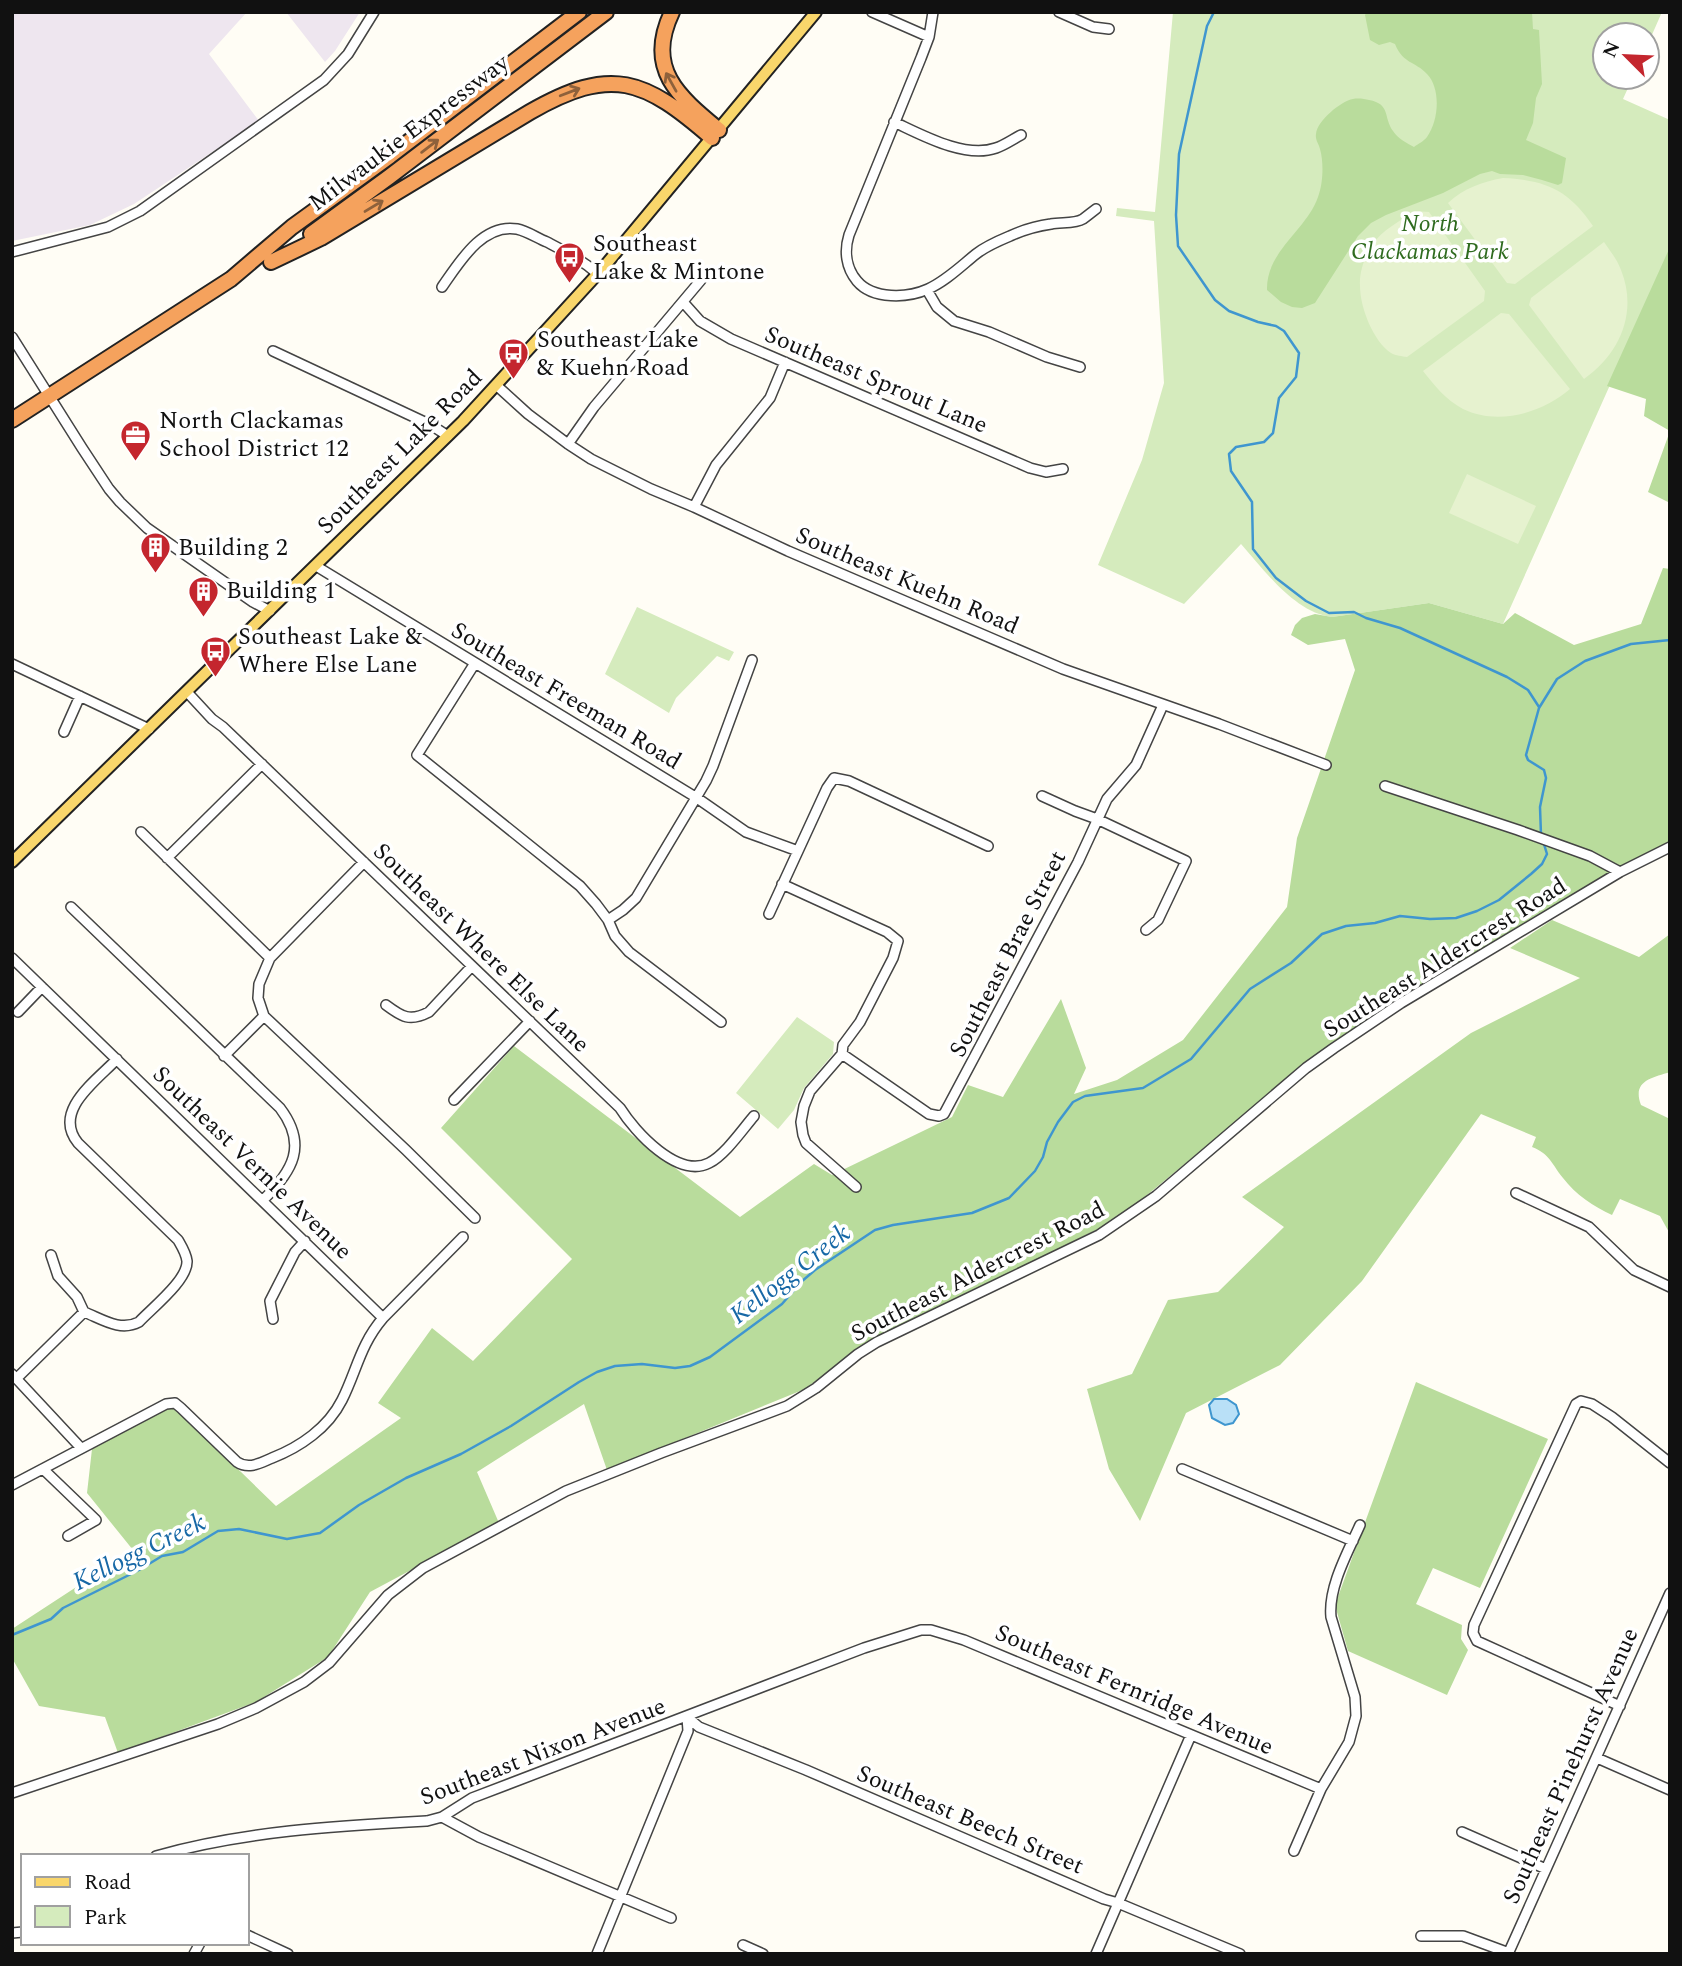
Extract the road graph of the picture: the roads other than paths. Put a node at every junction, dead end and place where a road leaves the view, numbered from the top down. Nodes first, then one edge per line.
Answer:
1 (374, 12) edge
2 (607, 12) edge
3 (672, 12) edge
4 (816, 12) edge
5 (872, 12) edge
6 (933, 12) edge
7 (1059, 12) edge
8 (574, 15) edge
9 (1109, 29) dead end
10 (929, 37) junction
11 (894, 122) junction
12 (716, 134) junction
13 (1021, 135) dead end
14 (1096, 209) dead end
15 (12, 252) edge
16 (271, 262) junction
17 (598, 274) junction
18 (232, 279) junction
19 (701, 280) dead end
20 (442, 287) dead end
21 (927, 290) junction
22 (683, 302) junction
23 (12, 337) edge
24 (273, 352) dead end
25 (785, 362) junction
26 (1080, 367) dead end
27 (496, 385) junction
28 (50, 396) junction
29 (12, 420) edge
30 (448, 436) junction
31 (568, 444) junction
32 (1063, 468) dead end
33 (694, 507) junction
34 (316, 566) junction
35 (270, 611) junction
36 (752, 660) dead end
37 (475, 663) junction
38 (12, 664) edge
39 (187, 692) junction
40 (80, 696) junction
41 (1163, 705) junction
42 (149, 729) junction
43 (64, 732) dead end
44 (262, 764) junction
45 (1326, 765) dead end
46 (1385, 786) dead end
47 (1042, 796) dead end
48 (697, 798) junction
49 (1097, 819) junction
50 (141, 832) dead end
51 (988, 846) dead end
52 (1670, 847) edge
53 (798, 851) junction
54 (167, 858) junction
55 (12, 862) edge
56 (364, 862) junction
57 (1620, 872) junction
58 (782, 884) junction
59 (71, 907) dead end
60 (769, 914) dead end
61 (608, 920) junction
62 (1146, 930) dead end
63 (12, 958) edge
64 (270, 958) junction
65 (472, 966) junction
66 (42, 987) junction
67 (386, 1005) dead end
68 (18, 1012) dead end
69 (264, 1016) junction
70 (530, 1021) junction
71 (721, 1022) dead end
72 (842, 1055) junction
73 (224, 1056) junction
74 (117, 1059) junction
75 (454, 1100) dead end
76 (754, 1116) dead end
77 (856, 1187) dead end
78 (1516, 1193) dead end
79 (263, 1200) junction
80 (475, 1218) dead end
81 (463, 1237) dead end
82 (305, 1241) junction
83 (51, 1255) dead end
84 (1670, 1287) edge
85 (83, 1312) junction
86 (383, 1318) junction
87 (273, 1319) dead end
88 (15, 1376) edge
89 (81, 1448) junction
90 (1670, 1463) edge
91 (43, 1469) junction
92 (1182, 1469) dead end
93 (12, 1485) edge
94 (1360, 1525) dead end
95 (68, 1536) dead end
96 (1353, 1541) junction
97 (1670, 1593) edge
98 (931, 1630) joint
99 (1620, 1706) junction
100 (687, 1717) junction
101 (1191, 1735) junction
102 (1597, 1758) junction
103 (1321, 1789) junction
104 (1670, 1790) edge
105 (12, 1793) edge
106 (442, 1817) junction
107 (1462, 1832) dead end
108 (1294, 1851) dead end
109 (165, 1854) edge
110 (1546, 1869) junction
111 (621, 1896) junction
112 (1118, 1903) junction
113 (671, 1918) dead end
114 (248, 1935) edge
115 (1421, 1936) dead end
116 (743, 1945) dead end
117 (1508, 1953) edge
118 (288, 1954) edge
119 (597, 1954) edge
120 (763, 1954) edge
121 (1096, 1954) edge
122 (1240, 1954) edge

1 - 15 street
16 -> 2 highway, Milwaukie Expressway
12 -> 3 highway
4 - 12 main road, Southeast Lake Road
5 - 10 street
6 - 10 street
7 - 9 street
8 - 18 highway, Milwaukie Expressway
10 - 11 street
11 - 13 street
11 - 21 street
16 -> 12 highway
12 - 17 main road, Southeast Lake Road
14 - 21 street
16 - 18 highway, Milwaukie Expressway
17 - 20 street
17 - 27 main road, Southeast Lake Road
18 - 28 highway, Milwaukie Expressway
19 - 22 street
21 - 26 street
22 - 25 street, Southeast Sprout Lane
22 - 31 street
23 - 28 street
24 - 30 street
25 - 32 street, Southeast Sprout Lane
25 - 33 street
27 - 30 main road, Southeast Lake Road
27 - 31 street, Southeast Kuehn Road
28 - 29 highway, Milwaukie Expressway
28 - 35 street
30 - 34 main road, Southeast Lake Road
31 - 33 street, Southeast Kuehn Road
33 - 41 street, Southeast Kuehn Road
34 - 35 main road, Southeast Lake Road
34 - 37 street, Southeast Freeman Road
35 - 39 main road, Southeast Lake Road
36 - 48 street
37 - 48 street, Southeast Freeman Road
37 - 61 street
38 - 40 street
39 - 42 main road, Southeast Lake Road
39 - 44 street, Southeast Where Else Lane
40 - 42 street
40 - 43 street
41 - 45 street, Southeast Kuehn Road
41 - 49 street, Southeast Brae Street
42 - 55 main road, Southeast Lake Road
44 - 54 street
44 - 56 street, Southeast Where Else Lane
46 - 57 street
47 - 49 street
48 - 53 street, Southeast Freeman Road
48 - 61 street
49 - 62 street
49 - 72 street, Southeast Brae Street
50 - 54 street
51 - 53 street
52 - 57 street, Southeast Aldercrest Road
53 - 58 street
54 - 64 street
56 - 64 street
56 - 65 street, Southeast Where Else Lane
57 - 105 street, Southeast Aldercrest Road
58 - 60 street
58 - 72 street
59 - 73 street
61 - 71 street
63 - 66 street, Southeast Vernie Avenue
64 - 69 street
65 - 67 street
65 - 70 street, Southeast Where Else Lane
66 - 68 street
66 - 74 street, Southeast Vernie Avenue
69 - 73 street
69 - 80 street
70 - 75 street
70 - 76 street, Southeast Where Else Lane
72 - 77 street
73 - 79 street
74 - 79 street, Southeast Vernie Avenue
74 - 85 street
78 - 84 street
79 - 82 street, Southeast Vernie Avenue
81 - 86 street
82 - 86 street, Southeast Vernie Avenue
82 - 87 street
83 - 85 street
85 - 88 street
86 - 89 street
88 - 89 street
89 - 91 street
90 - 99 street
91 - 93 street
91 - 95 street
92 - 96 street
94 - 96 street
96 - 103 street
97 - 99 street, Southeast Pinehurst Avenue
98 - 100 street, Southeast Nixon Avenue
98 - 101 street, Southeast Fernridge Avenue
99 - 102 street, Southeast Pinehurst Avenue
100 - 106 street, Southeast Nixon Avenue
100 - 111 street
100 - 112 street, Southeast Beech Street
101 - 103 street, Southeast Fernridge Avenue
101 - 112 street
102 - 104 street
102 - 110 street, Southeast Pinehurst Avenue
103 - 108 street
106 - 109 street, Southeast Nixon Avenue
106 - 111 street
107 - 110 street
110 - 117 street, Southeast Pinehurst Avenue
111 - 113 street
111 - 119 street
112 - 121 street
112 - 122 street, Southeast Beech Street
114 - 118 street
115 - 117 street
116 - 120 street

